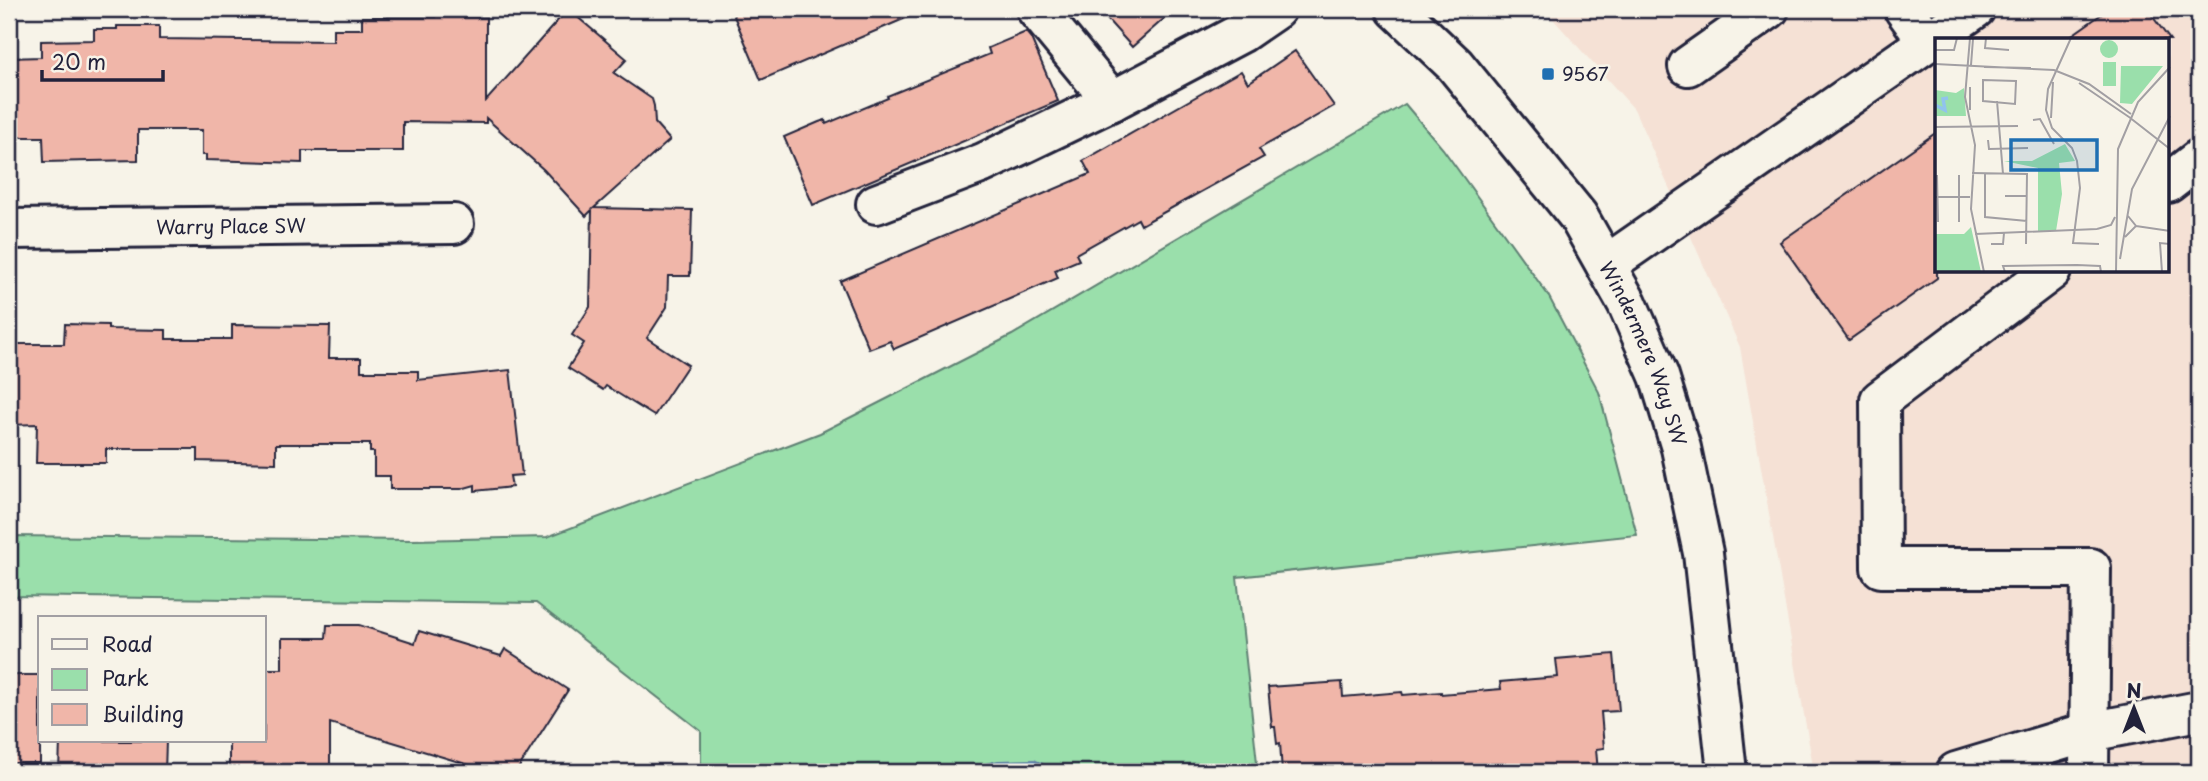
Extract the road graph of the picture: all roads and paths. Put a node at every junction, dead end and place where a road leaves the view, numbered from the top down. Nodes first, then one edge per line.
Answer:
1 (1035, 9) edge
2 (1276, 9) edge
3 (1396, 9) edge
4 (1769, 9) edge
5 (1904, 9) edge
6 (1975, 9) edge
7 (1928, 42) junction
8 (1688, 66) dead end
9 (1112, 101) junction
10 (2199, 159) edge
11 (2170, 181) edge
12 (876, 204) dead end
13 (454, 223) dead end
14 (9, 229) edge
15 (1606, 265) junction
16 (2048, 273) edge
17 (2199, 711) edge
18 (2089, 732) junction
19 (1727, 772) edge
20 (1956, 772) edge
21 (2089, 772) edge

1 - 9 street
2 - 9 street
3 - 15 street, Windermere Way SW
4 - 8 street
5 - 7 street
6 - 7 street
7 - 15 street
9 - 12 street
10 - 11 street
13 - 14 street, Warry Place SW
15 - 19 street, Windermere Way SW
16 - 18 street
17 - 18 street
18 - 20 street
18 - 21 street

